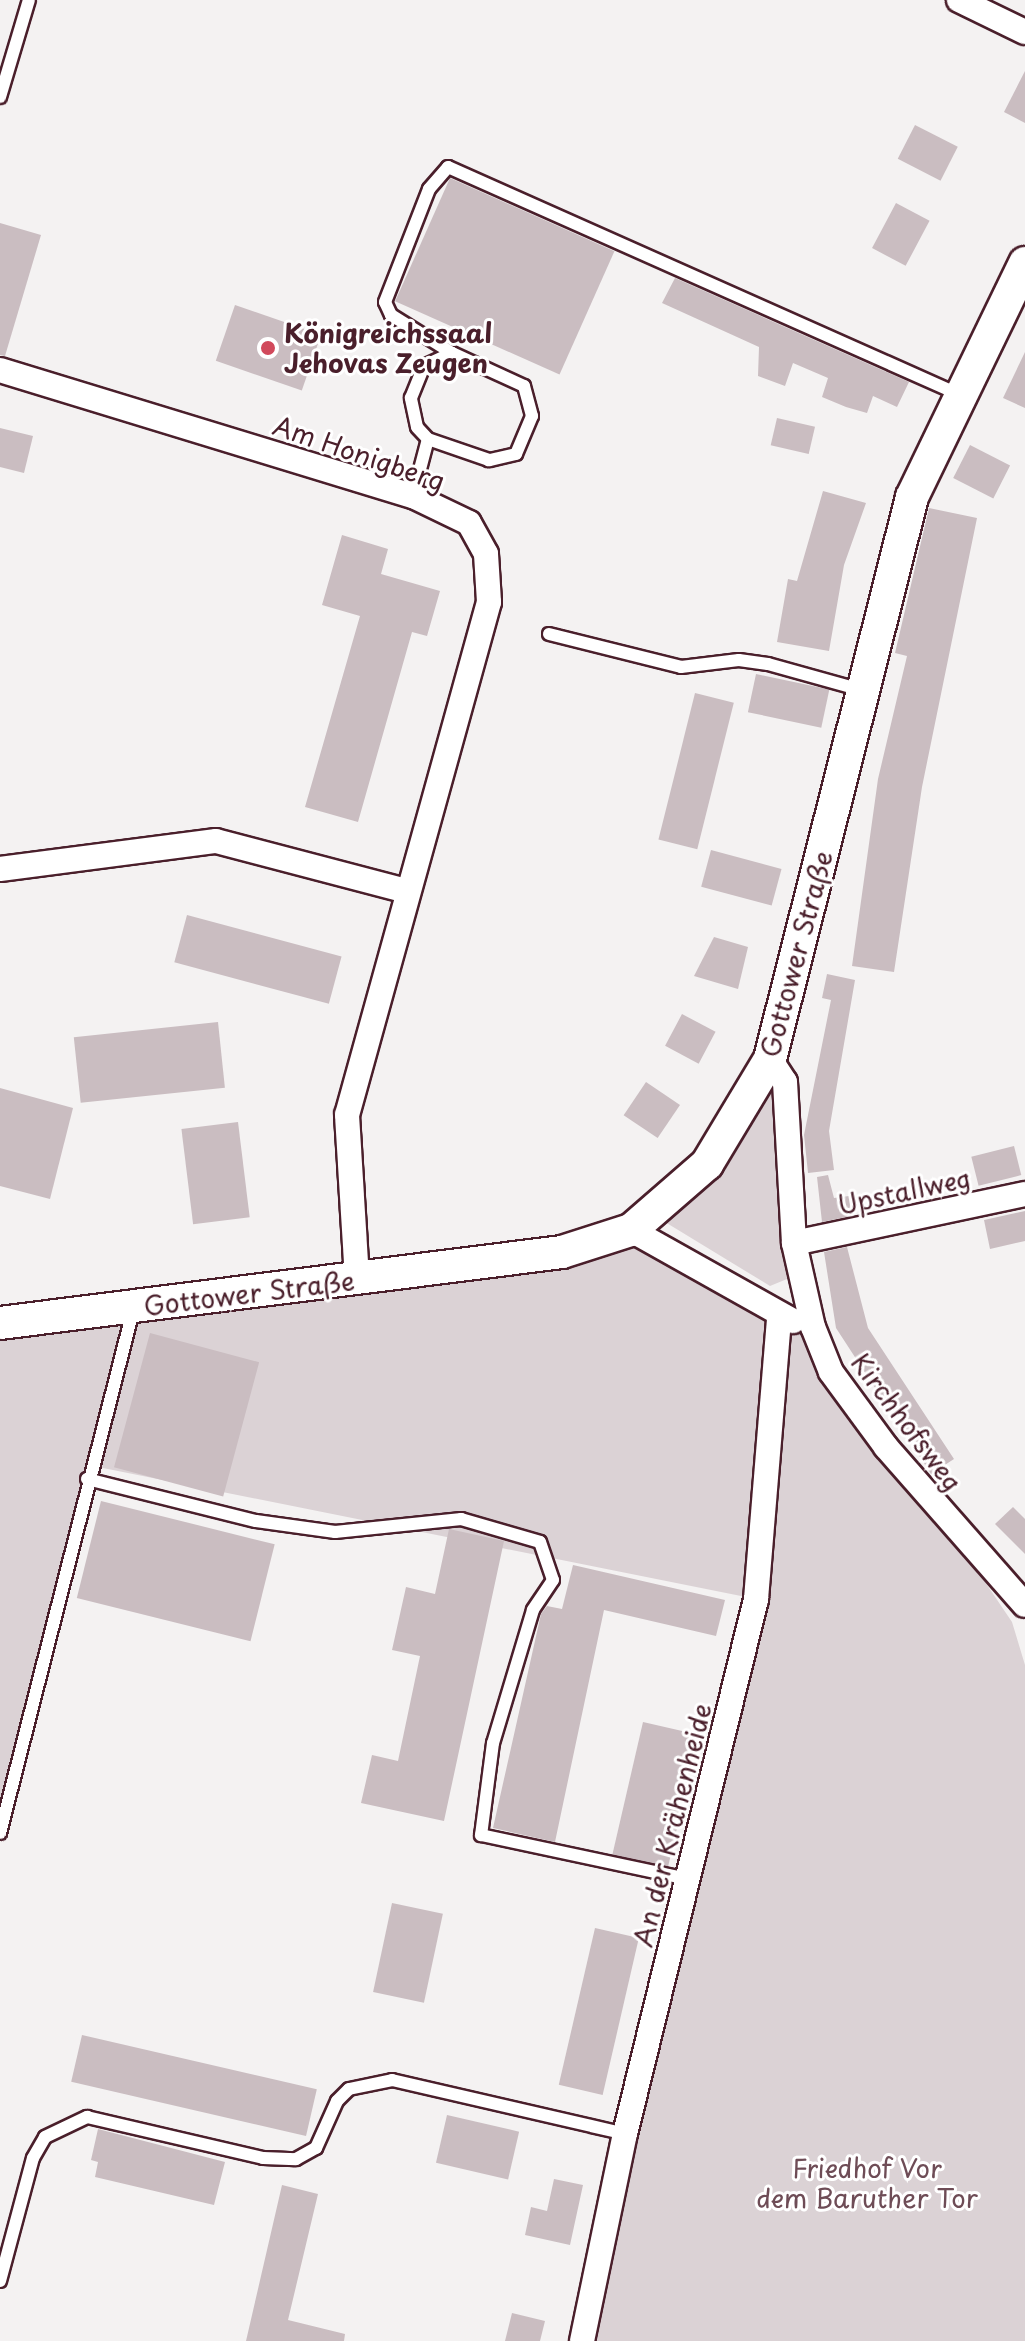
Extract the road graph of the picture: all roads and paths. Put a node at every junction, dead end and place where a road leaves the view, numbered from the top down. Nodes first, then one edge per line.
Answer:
1 (29, 0) edge
2 (959, 0) edge
3 (1025, 32) edge
4 (0, 97) edge
5 (1025, 263) edge
6 (452, 353) junction
7 (0, 370) edge
8 (961, 395) junction
9 (428, 439) junction
10 (413, 496) junction
11 (549, 634) dead end
12 (864, 691) junction
13 (0, 869) edge
14 (406, 891) junction
15 (770, 1059) junction
16 (1025, 1194) edge
17 (631, 1230) junction
18 (794, 1243) junction
19 (357, 1278) junction
20 (134, 1307) junction
21 (779, 1317) junction
22 (0, 1323) edge
23 (813, 1327) junction
24 (87, 1479) junction
25 (1025, 1605) edge
26 (0, 1833) edge
27 (688, 1879) junction
28 (625, 2134) junction
29 (0, 2281) edge
30 (582, 2341) edge

1 - 4 lane
2 - 3 street
5 - 8 street, Gottower Straße
6 - 8 lane
6 - 9 lane
6 - 9 lane
7 - 10 street, Am Honigberg
8 - 12 street, Gottower Straße
9 - 10 lane
10 - 14 street, Am Honigberg
11 - 12 lane
12 - 15 street, Gottower Straße
13 - 14 street
14 - 19 street, Am Honigberg
15 - 17 street, Gottower Straße
15 - 18 street, Kirchhofsweg
16 - 18 street, Upstallweg
17 - 19 street, Gottower Straße
17 - 21 street
18 - 23 street, Kirchhofsweg
19 - 20 street, Gottower Straße
20 - 22 street, Gottower Straße
20 - 24 lane
21 - 23 street
21 - 27 street, An der Krähenheide
23 - 25 street, Kirchhofsweg
24 - 26 lane
24 - 27 lane
27 - 28 street, An der Krähenheide
28 - 29 lane
28 - 30 street, An der Krähenheide

